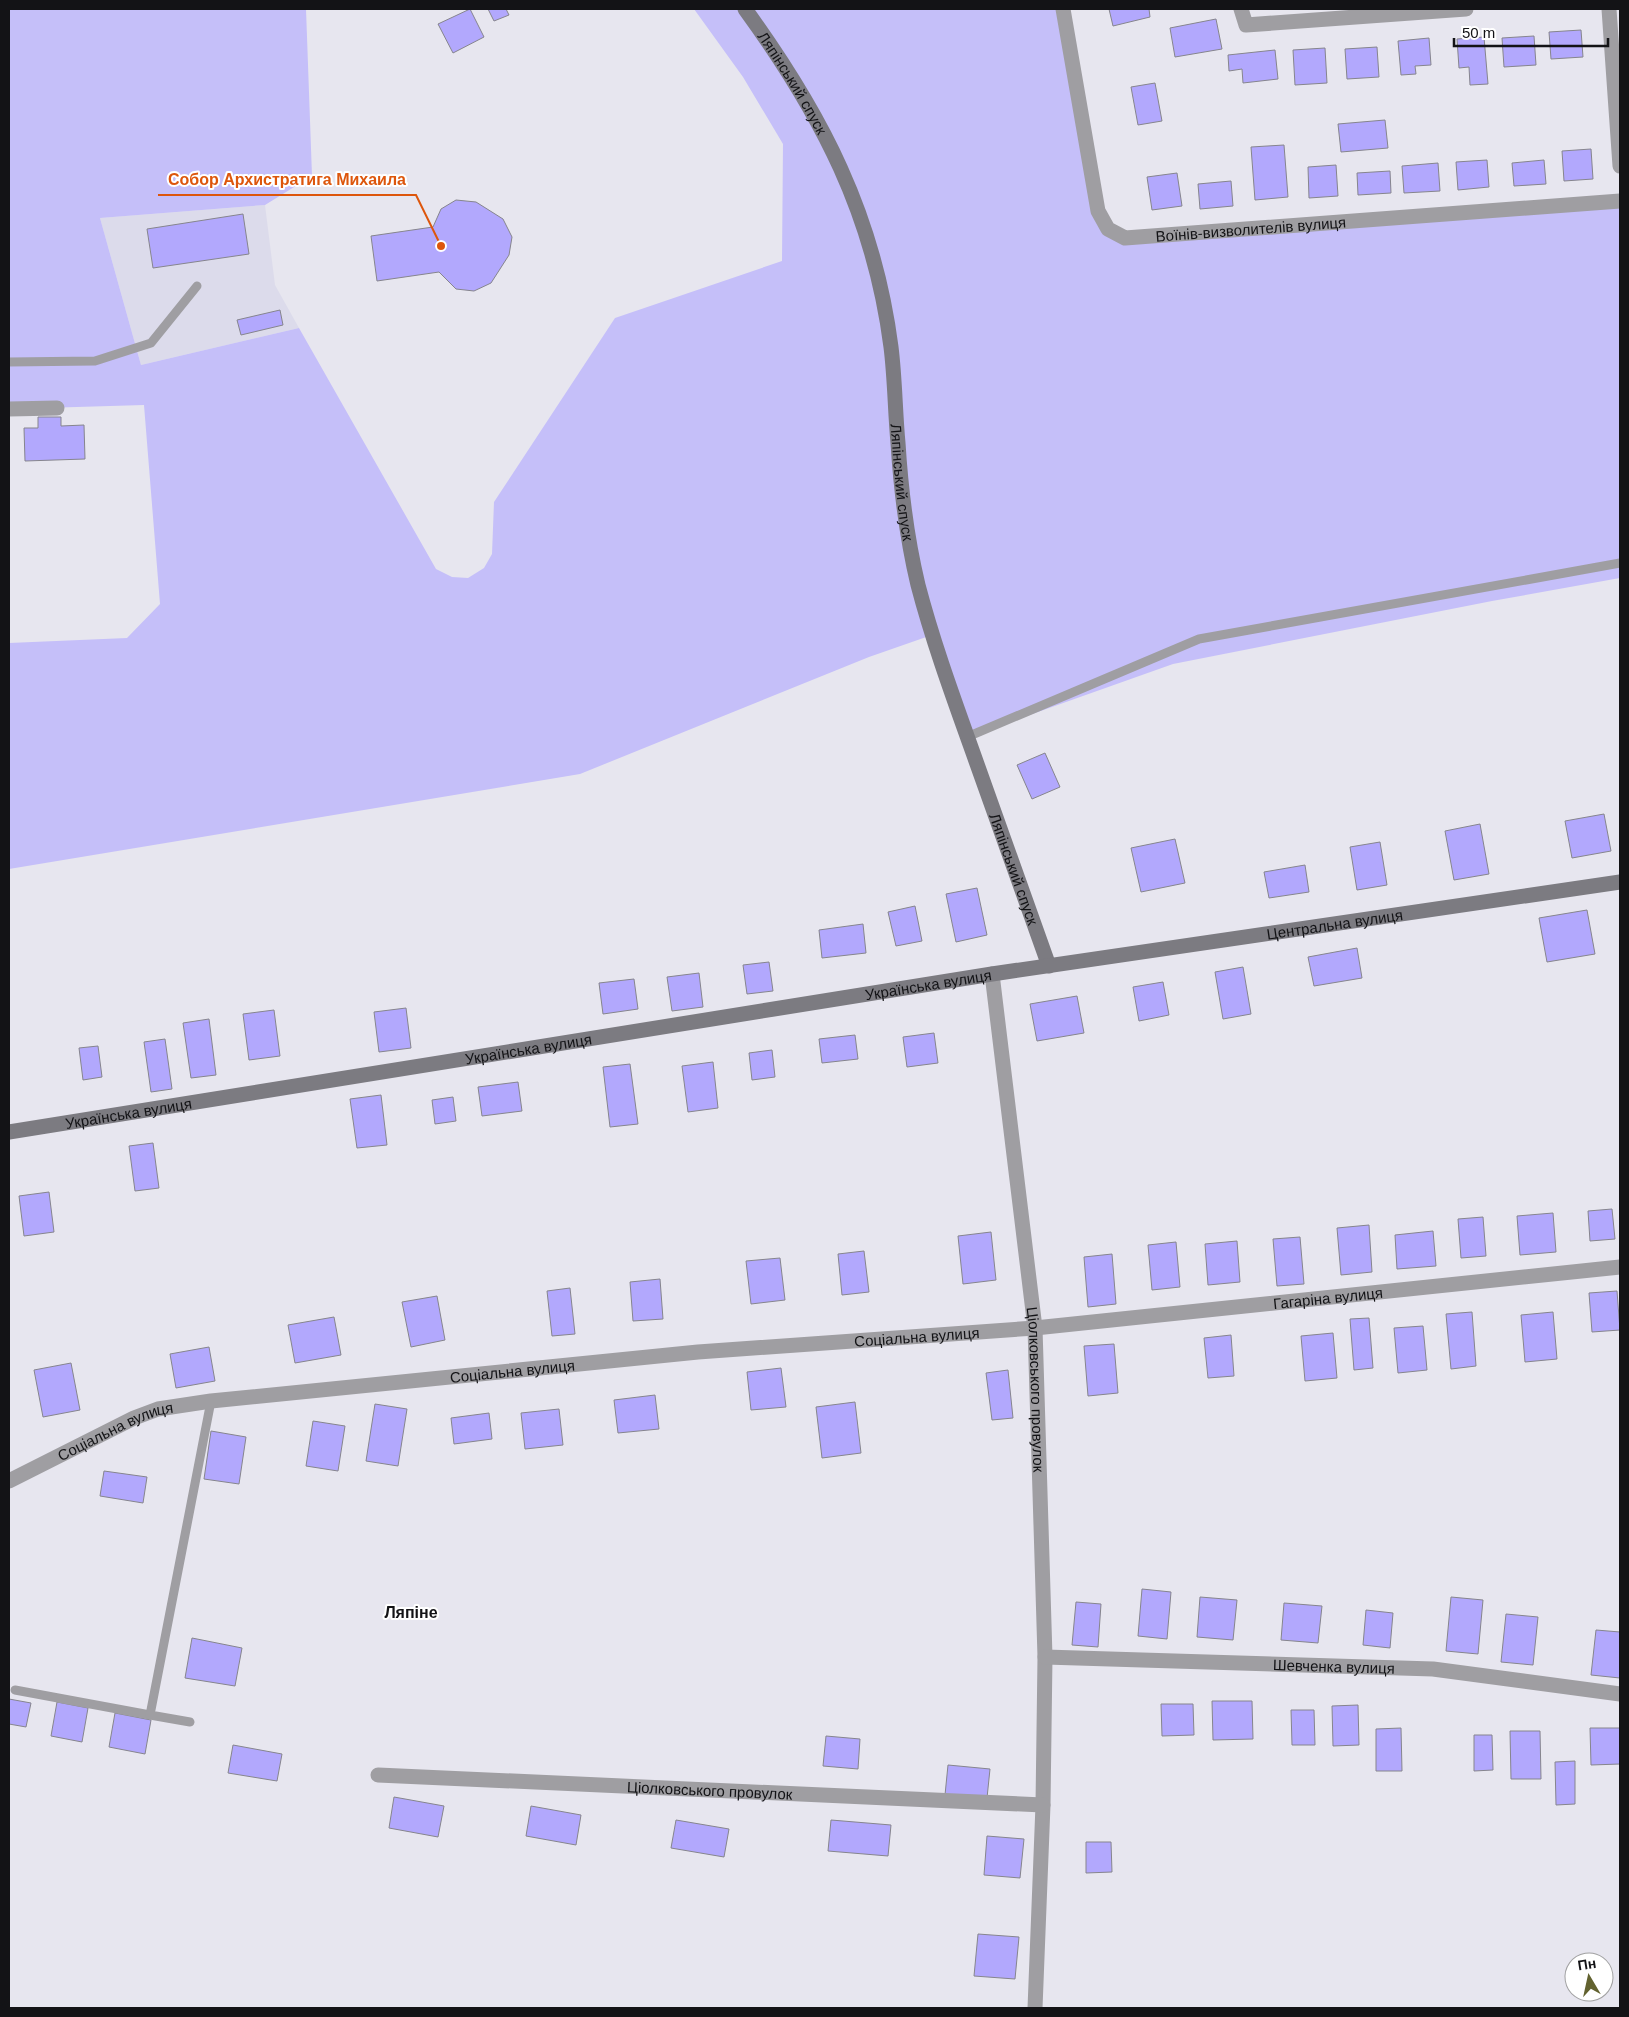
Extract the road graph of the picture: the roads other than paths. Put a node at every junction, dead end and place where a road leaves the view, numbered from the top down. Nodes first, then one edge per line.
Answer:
1 (745, 9) edge
2 (1063, 9) edge
3 (1241, 9) edge
4 (1466, 9) edge
5 (1609, 9) edge
6 (1398, 11) edge
7 (1620, 166) edge
8 (1620, 201) edge
9 (198, 286) dead end
10 (9, 362) edge
11 (9, 408) edge
12 (57, 408) dead end
13 (1620, 563) edge
14 (967, 737) junction
15 (1620, 882) edge
16 (1049, 966) junction
17 (992, 974) junction
18 (9, 1132) edge
19 (1620, 1267) edge
20 (1035, 1328) junction
21 (211, 1401) junction
22 (9, 1482) edge
23 (1045, 1657) junction
24 (15, 1690) dead end
25 (1620, 1694) edge
26 (150, 1715) junction
27 (190, 1722) dead end
28 (378, 1776) dead end
29 (1042, 1805) junction
30 (1035, 2008) edge

1 - 14 street, Ляпінський спуск
2 - 8 street, Воїнів-визволителів вулиця
3 - 6 street
4 - 6 street
5 - 7 street
9 - 10 lane
11 - 12 street
13 - 14 lane
14 - 16 street, Ляпінський спуск
15 - 16 street, Центральна вулиця
16 - 17 street, Українська вулиця
17 - 18 street, Українська вулиця
17 - 20 street, Ціолковського провулок
19 - 20 street, Гагаріна вулиця
20 - 21 street, Соціальна вулиця
20 - 23 street, Ціолковського провулок
21 - 22 street, Соціальна вулиця
21 - 26 lane
23 - 25 street, Шевченка вулиця
23 - 29 street, Ціолковського провулок
24 - 26 lane
26 - 27 lane
28 - 29 street, Ціолковського провулок
29 - 30 street, Ціолковського провулок

